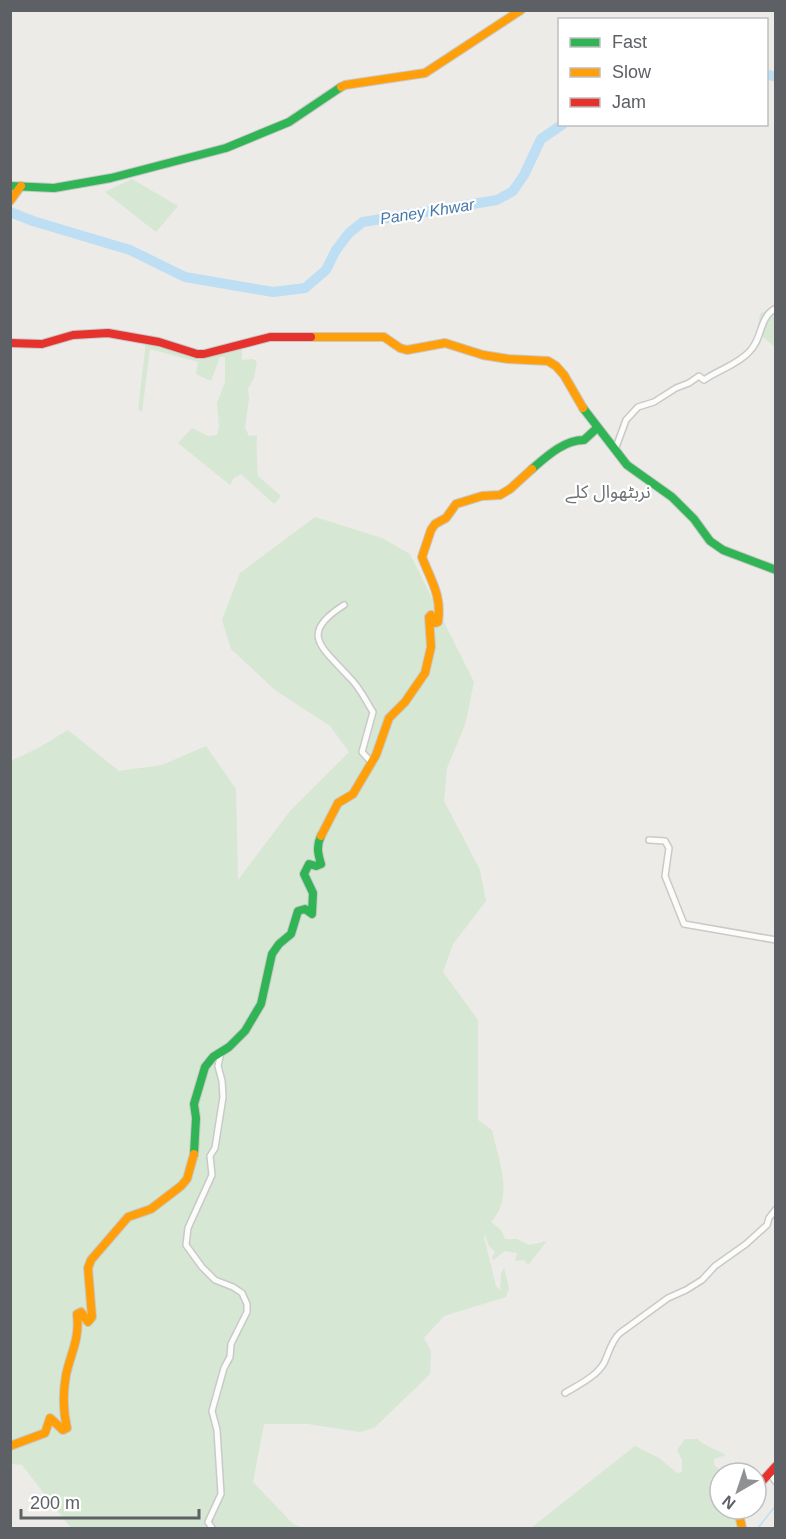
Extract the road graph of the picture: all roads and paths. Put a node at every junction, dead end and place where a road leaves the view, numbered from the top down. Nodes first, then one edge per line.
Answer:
1 (521, 10) edge
2 (10, 186) edge
3 (21, 186) junction
4 (11, 201) edge
5 (776, 308) edge
6 (10, 343) edge
7 (597, 428) junction
8 (615, 452) junction
9 (776, 570) edge
10 (344, 605) dead end
11 (372, 763) junction
12 (649, 840) dead end
13 (776, 940) edge
14 (220, 1052) junction
15 (776, 1209) edge
16 (769, 1218) junction
17 (776, 1221) edge
18 (565, 1393) dead end
19 (10, 1446) edge
20 (776, 1466) edge
21 (770, 1474) joint
22 (776, 1482) edge
23 (212, 1528) edge

1 - 3 street
2 - 3 street
3 - 4 street
5 - 8 street
6 - 7 street
7 - 8 street
7 - 11 street
8 - 9 street
10 - 11 street
11 - 14 street
12 - 13 street
14 - 19 street
14 - 23 street
15 - 16 street
16 - 17 street
16 - 18 street
20 - 21 street
21 - 22 street

